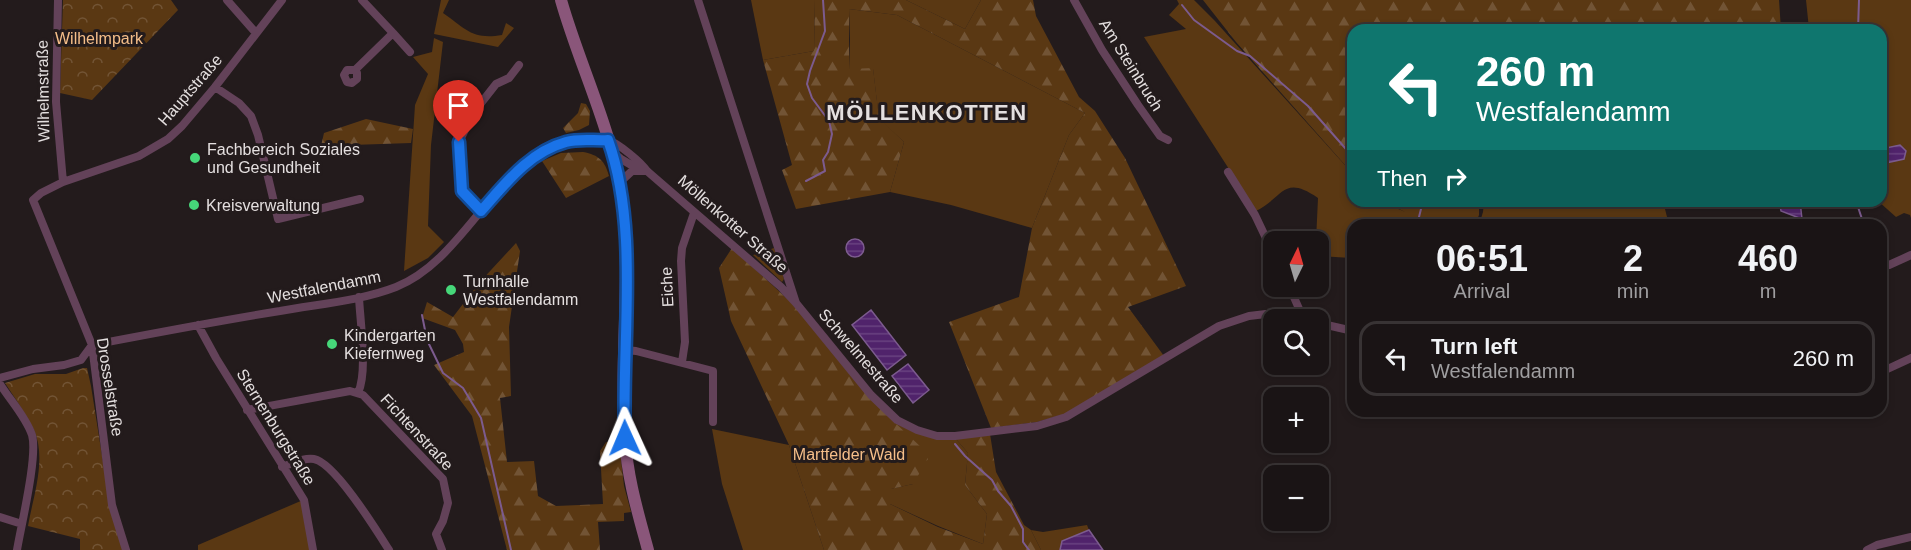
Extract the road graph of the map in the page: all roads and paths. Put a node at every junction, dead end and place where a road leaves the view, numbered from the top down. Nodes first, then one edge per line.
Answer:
1 (58, 0) edge
2 (227, 0) edge
3 (282, 0) edge
4 (362, 0) edge
5 (561, 0) edge
6 (698, 0) edge
7 (1074, 0) edge
8 (256, 33) junction
9 (393, 33) junction
10 (410, 52) dead end
11 (519, 65) dead end
12 (355, 70) dead end
13 (215, 87) junction
14 (1168, 140) dead end
15 (614, 154) junction
16 (630, 154) junction
17 (643, 170) junction
18 (1228, 171) dead end
19 (63, 182) junction
20 (619, 183) junction
21 (360, 199) dead end
22 (33, 200) joint
23 (481, 211) junction
24 (694, 213) junction
25 (1263, 232) edge
26 (1911, 255) edge
27 (1887, 265) edge
28 (359, 297) junction
29 (796, 303) junction
30 (1263, 315) edge
31 (198, 325) junction
32 (1329, 326) edge
33 (1347, 330) edge
34 (92, 345) junction
35 (625, 350) junction
36 (1911, 358) edge
37 (682, 362) junction
38 (1887, 369) edge
39 (0, 378) edge
40 (0, 384) edge
41 (358, 393) junction
42 (248, 410) junction
43 (713, 422) dead end
44 (282, 467) junction
45 (0, 517) edge
46 (22, 524) junction
47 (1911, 537) edge
48 (17, 550) edge
49 (126, 550) edge
50 (313, 550) edge
51 (388, 550) edge
52 (442, 550) edge
53 (648, 550) edge
54 (1867, 550) edge

1 - 19 street, Wilhelmstraße
2 - 8 street
3 - 8 street, Hauptstraße
4 - 9 street
5 - 15 main road
6 - 29 street, Schwelmestraße
7 - 14 street, Am Steinbruch
8 - 13 street, Hauptstraße
9 - 10 street
9 - 12 street
11 - 23 street
13 - 19 street, Hauptstraße
13 - 21 street
15 - 16 street, Möllenkotter Straße
15 - 16 street
15 - 17 street, Möllenkotter Straße
15 - 20 main road
15 - 23 street, Westfalendamm
16 - 17 street, Möllenkotter Straße
17 - 20 street
17 - 24 street, Möllenkotter Straße
18 - 25 street
19 - 22 street, Hauptstraße
20 - 35 main road
22 - 34 street, Drosselstraße
23 - 28 street, Westfalendamm
24 - 29 street, Möllenkotter Straße
24 - 37 street, Eiche
26 - 27 street
28 - 31 street, Westfalendamm
28 - 41 street
29 - 30 street, Schwelmestraße
31 - 34 street, Westfalendamm
31 - 42 street, Sternenburgstraße
32 - 33 street
34 - 39 street, Westfalendamm
34 - 49 street, Drosselstraße
35 - 37 street
35 - 53 main road
36 - 38 street
37 - 43 street
40 - 46 street
41 - 42 street, Fichtenstraße
41 - 52 street, Fichtenstraße
42 - 44 street, Sternenburgstraße
44 - 50 street, Sternenburgstraße
44 - 51 street
45 - 46 street
46 - 48 street
47 - 54 street

